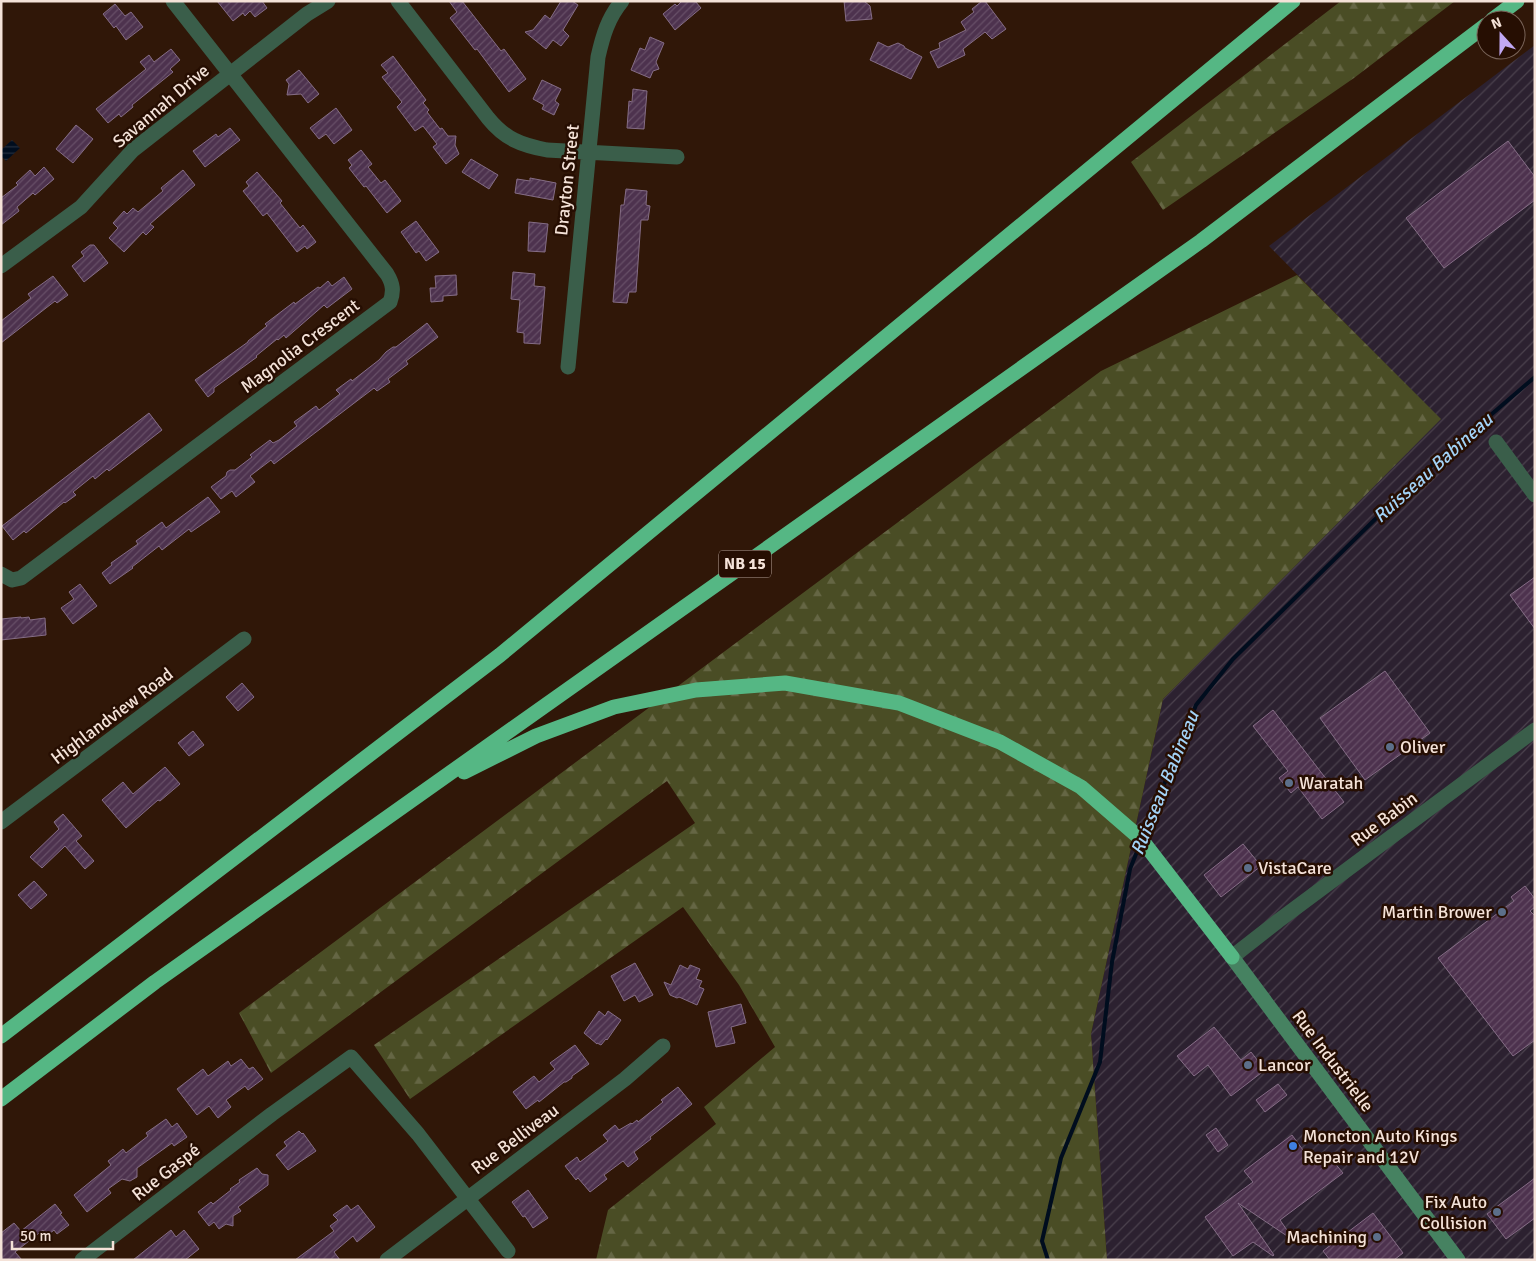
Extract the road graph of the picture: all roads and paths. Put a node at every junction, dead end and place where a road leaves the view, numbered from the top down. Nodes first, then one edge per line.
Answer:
1 (173, 1) edge
2 (328, 1) edge
3 (398, 1) edge
4 (622, 1) edge
5 (1293, 1) edge
6 (1517, 1) edge
7 (1505, 10) edge
8 (1476, 33) edge
9 (229, 74) junction
10 (589, 152) junction
11 (676, 157) dead end
12 (1, 266) edge
13 (568, 367) dead end
14 (1496, 442) dead end
15 (1535, 495) edge
16 (1, 574) edge
17 (244, 639) dead end
18 (1535, 730) edge
19 (420, 794) junction
20 (1, 822) edge
21 (1232, 958) junction
22 (1, 1036) edge
23 (662, 1046) dead end
24 (1, 1099) edge
25 (468, 1198) junction
26 (508, 1251) dead end
27 (82, 1260) edge
28 (387, 1260) edge
29 (1458, 1260) edge

1 - 9 street, Magnolia Crescent
2 - 9 street, Savannah Drive
3 - 10 street
4 - 10 street, Drayton Street
5 - 22 highway
6 - 7 highway
8 - 19 highway, NB 15
9 - 12 street, Savannah Drive
9 - 16 street, Magnolia Crescent
10 - 11 street
10 - 13 street, Drayton Street
14 - 15 street
17 - 20 street, Highlandview Road
18 - 21 street, Rue Babin
19 - 21 highway
19 - 24 highway, NB 15
21 - 29 main road, Rue Industrielle
23 - 25 street, Rue Belliveau
25 - 26 street
25 - 27 street, Rue Gaspé
25 - 28 street, Rue Belliveau

